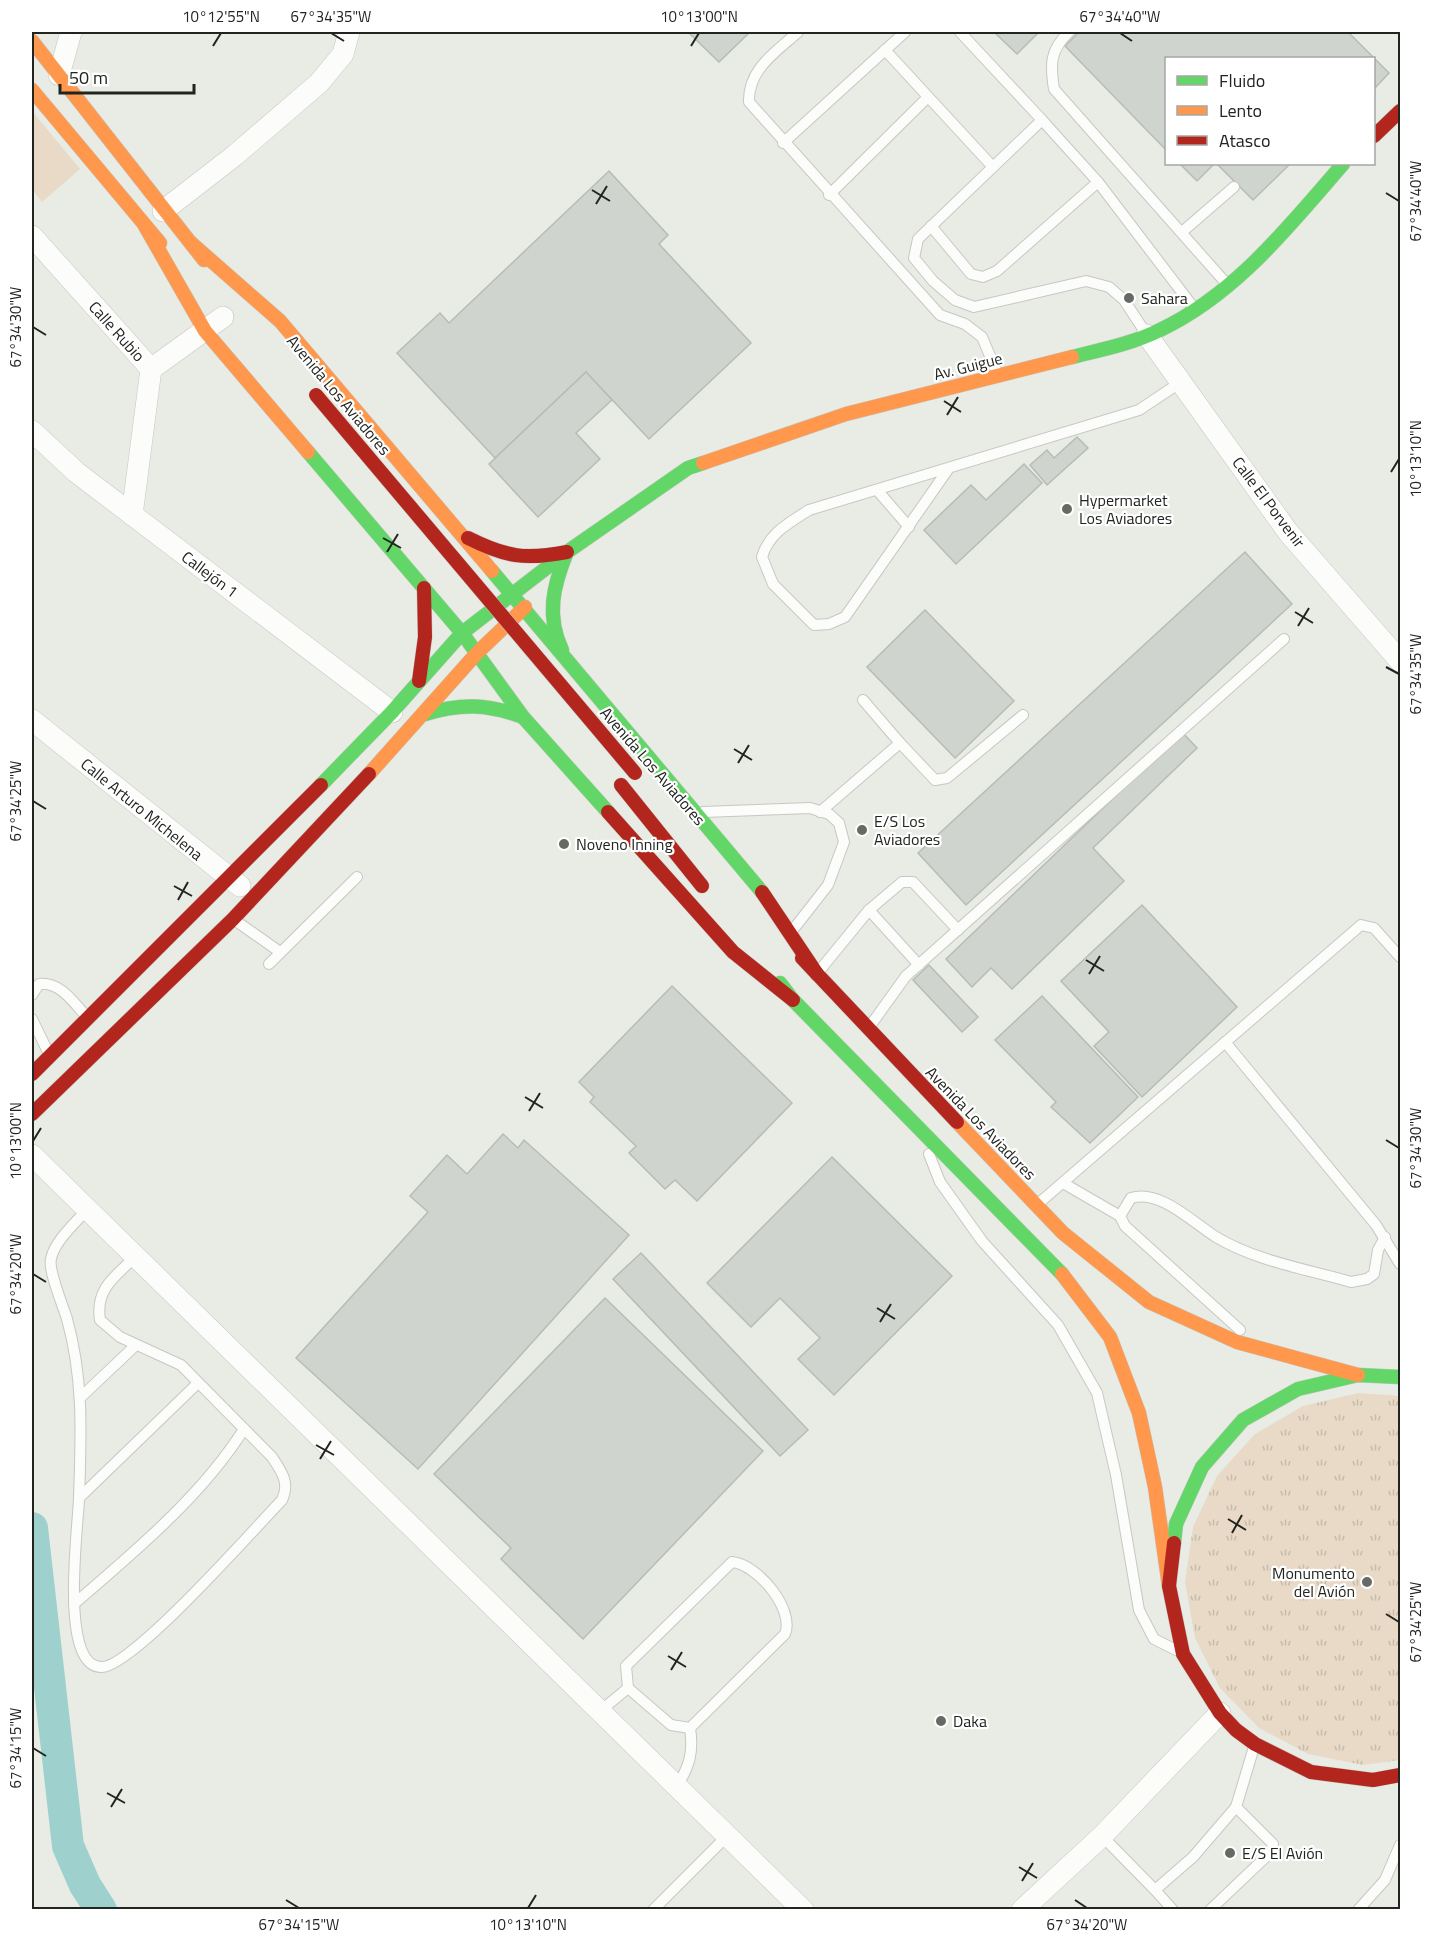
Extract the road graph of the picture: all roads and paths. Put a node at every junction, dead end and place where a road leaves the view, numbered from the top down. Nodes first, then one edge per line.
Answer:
1 (349, 32) edge
2 (798, 32) edge
3 (905, 32) edge
4 (960, 32) edge
5 (1069, 32) edge
6 (68, 33) edge
7 (32, 41) edge
8 (885, 50) junction
9 (59, 75) junction
10 (32, 90) edge
11 (928, 97) junction
12 (1401, 111) edge
13 (1042, 120) junction
14 (1375, 135) edge
15 (783, 143) junction
16 (1342, 165) edge
17 (992, 166) junction
18 (1098, 182) junction
19 (1234, 187) dead end
20 (829, 195) junction
21 (164, 211) junction
22 (146, 226) junction
23 (931, 226) junction
24 (1182, 232) junction
25 (32, 236) edge
26 (191, 243) junction
27 (195, 284) dead end
28 (1228, 285) junction
29 (1196, 310) junction
30 (250, 315) dead end
31 (224, 318) dead end
32 (205, 331) junction
33 (1147, 335) junction
34 (151, 369) junction
35 (998, 375) junction
36 (1181, 382) junction
37 (313, 390) dead end
38 (32, 431) edge
39 (949, 468) junction
40 (877, 490) junction
41 (132, 515) junction
42 (909, 526) junction
43 (456, 532) junction
44 (567, 552) junction
45 (424, 588) junction
46 (511, 595) junction
47 (468, 606) dead end
48 (522, 610) junction
49 (462, 633) junction
50 (1284, 639) dead end
51 (506, 650) dead end
52 (477, 653) junction
53 (1401, 661) edge
54 (572, 668) junction
55 (419, 681) junction
56 (863, 700) dead end
57 (392, 711) junction
58 (425, 714) junction
59 (1023, 715) dead end
60 (523, 717) junction
61 (32, 720) edge
62 (900, 743) junction
63 (639, 777) dead end
64 (617, 780) dead end
65 (695, 812) junction
66 (820, 812) junction
67 (357, 877) dead end
68 (229, 878) junction
69 (254, 897) junction
70 (711, 897) dead end
71 (753, 904) dead end
72 (869, 910) junction
73 (233, 919) junction
74 (958, 930) junction
75 (790, 934) junction
76 (280, 952) junction
77 (756, 953) dead end
78 (1401, 957) edge
79 (269, 964) dead end
80 (919, 964) junction
81 (817, 974) junction
82 (32, 995) edge
83 (793, 1000) junction
84 (32, 1019) edge
85 (88, 1019) junction
86 (868, 1028) junction
87 (1226, 1042) junction
88 (50, 1056) junction
89 (32, 1074) edge
90 (32, 1114) edge
91 (920, 1128) junction
92 (32, 1155) edge
93 (1063, 1183) junction
94 (1037, 1205) junction
95 (88, 1208) junction
96 (1120, 1216) junction
97 (1385, 1237) junction
98 (136, 1256) junction
99 (1401, 1264) edge
100 (136, 1345) junction
101 (1261, 1349) junction
102 (1358, 1375) junction
103 (1401, 1377) edge
104 (198, 1383) junction
105 (82, 1396) junction
106 (244, 1429) junction
107 (79, 1498) junction
108 (1169, 1586) junction
109 (74, 1605) junction
110 (1183, 1654) junction
111 (628, 1688) junction
112 (599, 1712) junction
113 (1220, 1713) junction
114 (690, 1728) junction
115 (1255, 1744) junction
116 (1401, 1775) edge
117 (1373, 1780) junction
118 (1401, 1786) edge
119 (676, 1789) junction
120 (1236, 1807) junction
121 (1102, 1836) junction
122 (726, 1837) junction
123 (1401, 1845) edge
124 (1155, 1890) junction
125 (653, 1910) edge
126 (803, 1910) edge
127 (1022, 1910) edge
128 (1173, 1910) edge
129 (1210, 1910) edge
130 (1358, 1910) edge

1 - 21 street
2 - 15 lane
3 - 8 lane
4 - 13 lane
5 - 24 lane
6 - 9 street
7 - 9 main road
8 - 11 lane
8 - 15 lane
9 - 21 main road
10 - 22 main road
11 - 17 lane
11 - 20 lane
12 - 14 main road
13 - 17 lane
13 - 18 lane
15 - 20 lane
16 - 28 main road, Av. Guigue
17 - 23 lane
18 - 23 lane
18 - 29 lane
19 - 24 lane
20 - 35 lane
21 - 26 main road
22 - 27 main road
22 - 32 main road
23 - 33 lane
24 - 28 lane
25 - 34 street, Calle Rubio
26 - 30 main road
26 - 43 main road
28 - 29 main road, Av. Guigue
29 - 33 main road, Av. Guigue
31 - 32 street
32 - 34 street
32 - 45 main road
33 - 35 main road, Av. Guigue
33 - 36 street, Calle El Porvenir
34 - 41 street, Calle Rubio
35 - 44 main road, Av. Guigue
36 - 39 lane
36 - 53 street, Calle El Porvenir
37 - 63 main road, Avenida Los Aviadores, bridge
38 - 41 street, Callejón 1
39 - 40 lane
39 - 42 lane
40 - 42 lane
40 - 42 lane
41 - 57 street, Callejón 1
43 - 44 main road
43 - 46 main road
44 - 46 main road
44 - 48 main road
44 - 54 main road
45 - 49 main road
45 - 55 main road
46 - 48 main road
46 - 49 main road
47 - 51 main road
48 - 52 main road
48 - 54 main road
49 - 52 main road
49 - 55 main road
50 - 74 lane
52 - 58 main road
52 - 60 main road
54 - 65 main road
55 - 57 main road
56 - 62 lane
57 - 68 main road
58 - 60 main road
58 - 69 main road
59 - 62 lane
60 - 83 main road
61 - 68 street, Calle Arturo Michelena
62 - 66 lane
64 - 70 main road
65 - 66 lane
65 - 75 main road
66 - 75 lane
67 - 76 lane
68 - 69 street, Calle Arturo Michelena
68 - 85 main road
69 - 73 main road
71 - 81 main road, Avenida Los Aviadores
72 - 74 lane
72 - 80 lane
72 - 81 lane
73 - 76 lane
73 - 90 main road
74 - 80 lane
75 - 81 main road
76 - 79 lane
77 - 83 main road
78 - 87 lane
80 - 86 lane
81 - 86 main road, Avenida Los Aviadores
82 - 85 lane
83 - 91 main road
84 - 88 lane
85 - 88 main road
86 - 94 main road, Avenida Los Aviadores
87 - 93 lane
87 - 97 lane
88 - 89 main road
91 - 108 main road
91 - 110 lane
92 - 95 street
93 - 94 lane
93 - 96 lane
94 - 101 main road, Avenida Los Aviadores
95 - 98 street
95 - 105 lane
96 - 97 lane
96 - 101 lane
97 - 99 lane
98 - 100 lane
98 - 112 street
100 - 104 lane
100 - 105 lane
101 - 102 main road, Avenida Los Aviadores
102 - 103 main road
102 - 108 main road
104 - 106 lane
104 - 107 lane
105 - 107 lane
106 - 109 lane
106 - 109 lane
107 - 109 lane
108 - 110 main road
110 - 113 main road
111 - 112 lane
111 - 114 lane
111 - 114 lane
112 - 119 street
113 - 115 main road
113 - 121 street
114 - 119 lane
115 - 117 main road
115 - 120 lane
116 - 117 main road
117 - 118 main road
119 - 122 street
120 - 124 lane
120 - 129 lane
121 - 124 lane
121 - 127 street
122 - 125 lane
122 - 126 street
123 - 130 lane
124 - 128 lane

